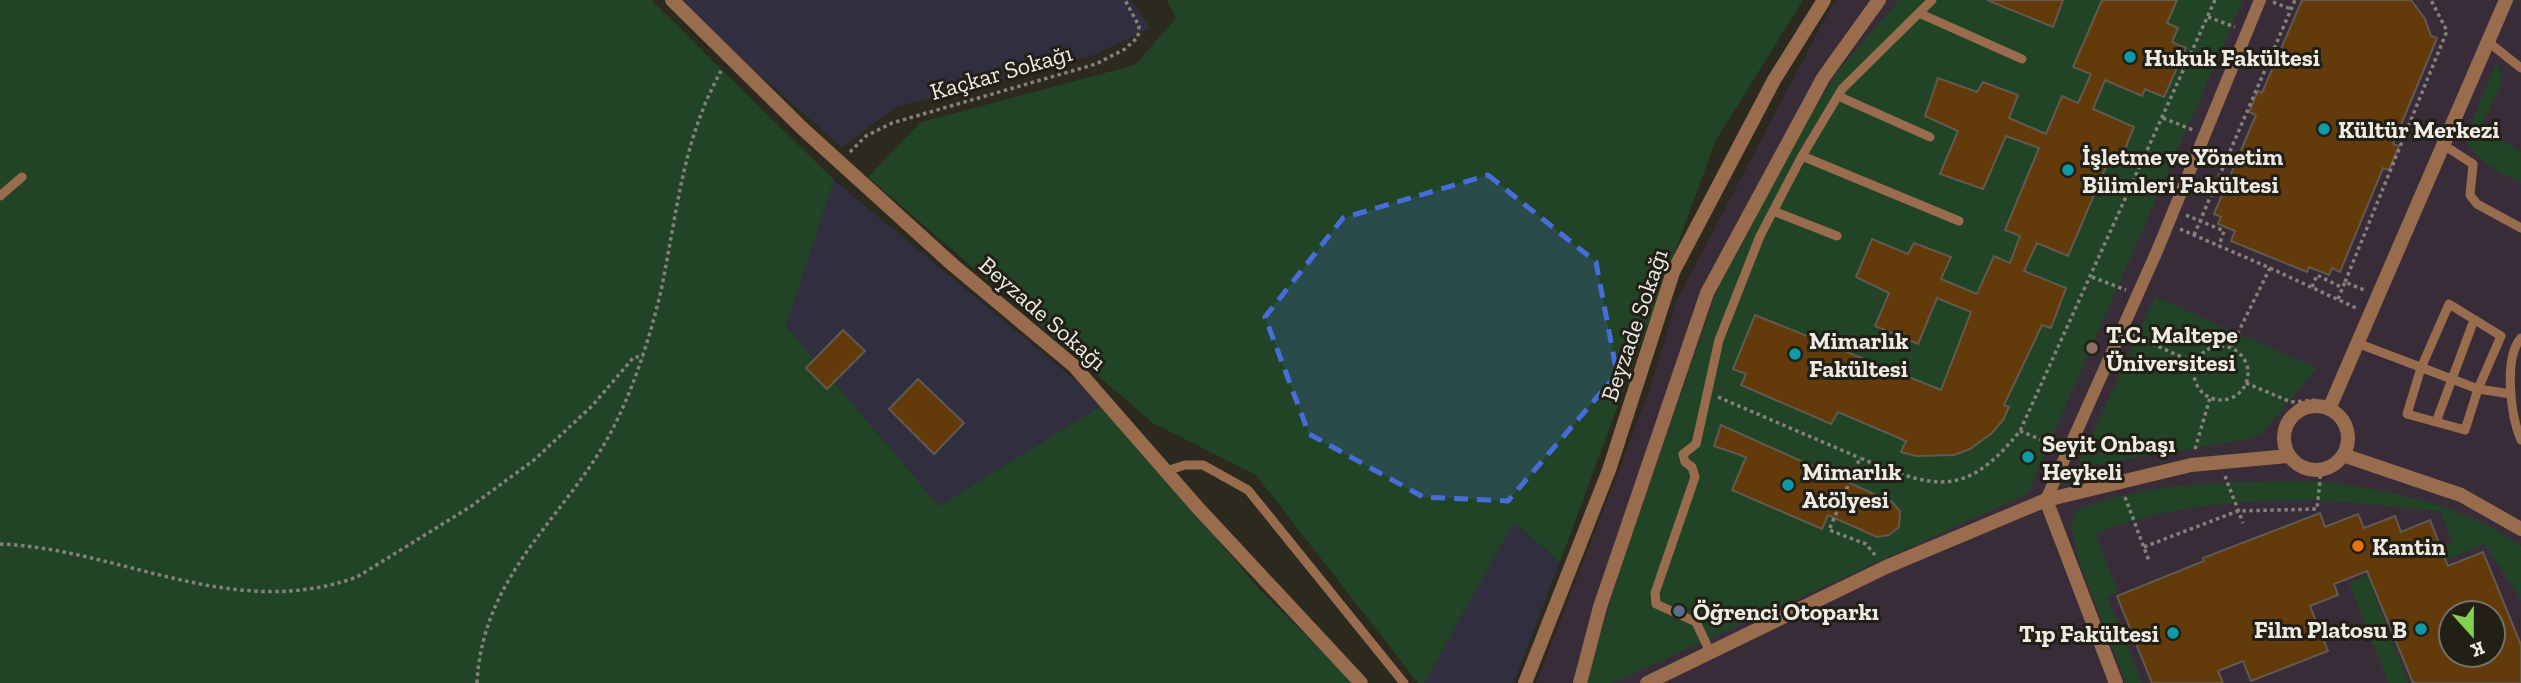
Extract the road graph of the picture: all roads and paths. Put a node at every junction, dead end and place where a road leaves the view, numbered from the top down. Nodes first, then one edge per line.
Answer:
1 (672, 0) edge
2 (1125, 0) edge
3 (1824, 0) edge
4 (1879, 0) edge
5 (1932, 0) edge
6 (2215, 0) edge
7 (2260, 0) edge
8 (2270, 0) edge
9 (2295, 0) edge
10 (2431, 0) edge
11 (2506, 0) edge
12 (2291, 9) junction
13 (1921, 14) junction
14 (2208, 17) junction
15 (2248, 31) junction
16 (2487, 41) junction
17 (729, 57) junction
18 (2022, 59) dead end
19 (2521, 68) edge
20 (1838, 96) junction
21 (2163, 118) junction
22 (2205, 135) junction
23 (1930, 137) dead end
24 (2442, 144) junction
25 (1802, 156) junction
26 (841, 163) junction
27 (22, 177) dead end
28 (0, 196) edge
29 (2174, 210) junction
30 (1773, 211) junction
31 (2200, 220) junction
32 (1959, 221) dead end
33 (2168, 224) junction
34 (2521, 228) edge
35 (2194, 235) junction
36 (1837, 236) dead end
37 (2219, 246) junction
38 (2270, 268) junction
39 (2092, 277) junction
40 (2345, 282) junction
41 (2312, 287) junction
42 (2343, 288) junction
43 (2138, 294) junction
44 (2378, 296) junction
45 (2337, 299) junction
46 (2370, 315) junction
47 (2474, 320) junction
48 (2122, 330) junction
49 (2521, 338) edge
50 (2357, 343) junction
51 (2231, 347) junction
52 (643, 357) junction
53 (2195, 363) junction
54 (2421, 368) junction
55 (2451, 380) junction
56 (2246, 383) junction
57 (2478, 389) junction
58 (1707, 392) junction
59 (2511, 394) junction
60 (2210, 398) junction
61 (2331, 404) junction
62 (2437, 422) junction
63 (2020, 431) junction
64 (2521, 440) edge
65 (2068, 451) junction
66 (2289, 456) junction
67 (2343, 456) junction
68 (1860, 458) junction
69 (2220, 462) junction
70 (2191, 465) junction
71 (2320, 470) junction
72 (1166, 471) junction
73 (2120, 482) junction
74 (2046, 500) junction
75 (2238, 511) junction
76 (2243, 523) dead end
77 (2521, 529) edge
78 (0, 544) edge
79 (2144, 547) junction
80 (2149, 561) dead end
81 (1886, 567) junction
82 (1711, 654) junction
83 (477, 683) edge
84 (1361, 683) edge
85 (1404, 683) edge
86 (1525, 683) edge
87 (1580, 683) edge
88 (1647, 683) edge
89 (2116, 683) edge

1 - 17 street, Beyzade Sokağı
2 - 26 path, Kaçkar Sokağı
3 - 86 street, Beyzade Sokağı
4 - 87 street
5 - 13 lane
6 - 14 path
7 - 15 street
8 - 12 path
9 - 12 path
10 - 40 path
11 - 16 street
12 - 31 path
13 - 18 lane
13 - 20 lane
14 - 15 path
14 - 21 path
15 - 22 street
16 - 19 lane
16 - 24 street
17 - 26 street, Beyzade Sokağı
17 - 52 path
20 - 23 lane
20 - 25 lane
21 - 22 path
21 - 39 path
22 - 29 street
24 - 34 lane
24 - 44 street
25 - 30 lane
25 - 32 lane
26 - 72 street, Beyzade Sokağı
27 - 28 lane
29 - 31 path
29 - 33 street
30 - 36 lane
30 - 58 lane
31 - 35 path
31 - 37 path
33 - 35 path
33 - 43 street
35 - 37 path
37 - 38 path
38 - 41 path
38 - 51 path
39 - 43 path
39 - 63 path
40 - 42 path
40 - 44 path
41 - 42 path
41 - 45 path
42 - 45 path
43 - 48 street
44 - 46 street
45 - 46 path
46 - 50 street
47 - 54 lane
47 - 55 lane
47 - 57 lane
48 - 53 path
48 - 65 street
49 - 59 lane
50 - 54 lane
50 - 61 street
51 - 53 path
51 - 56 path
52 - 78 path
52 - 83 path
53 - 60 path
54 - 55 lane
54 - 62 lane
55 - 57 lane
55 - 62 lane
56 - 60 path
56 - 61 path
57 - 59 lane
57 - 62 lane
58 - 68 path
58 - 82 lane
59 - 64 lane
60 - 70 path
61 - 66 street
61 - 67 street
63 - 65 path
63 - 68 path
65 - 74 street
66 - 69 street
66 - 71 street
67 - 71 street
67 - 77 street
68 - 81 path
69 - 70 street
69 - 75 path
70 - 73 street
71 - 75 path
72 - 84 street, Beyzade Sokağı
72 - 85 lane
73 - 74 street
73 - 79 path
74 - 81 street
74 - 89 street
75 - 76 path
75 - 79 path
79 - 80 path
81 - 82 street
82 - 88 street

